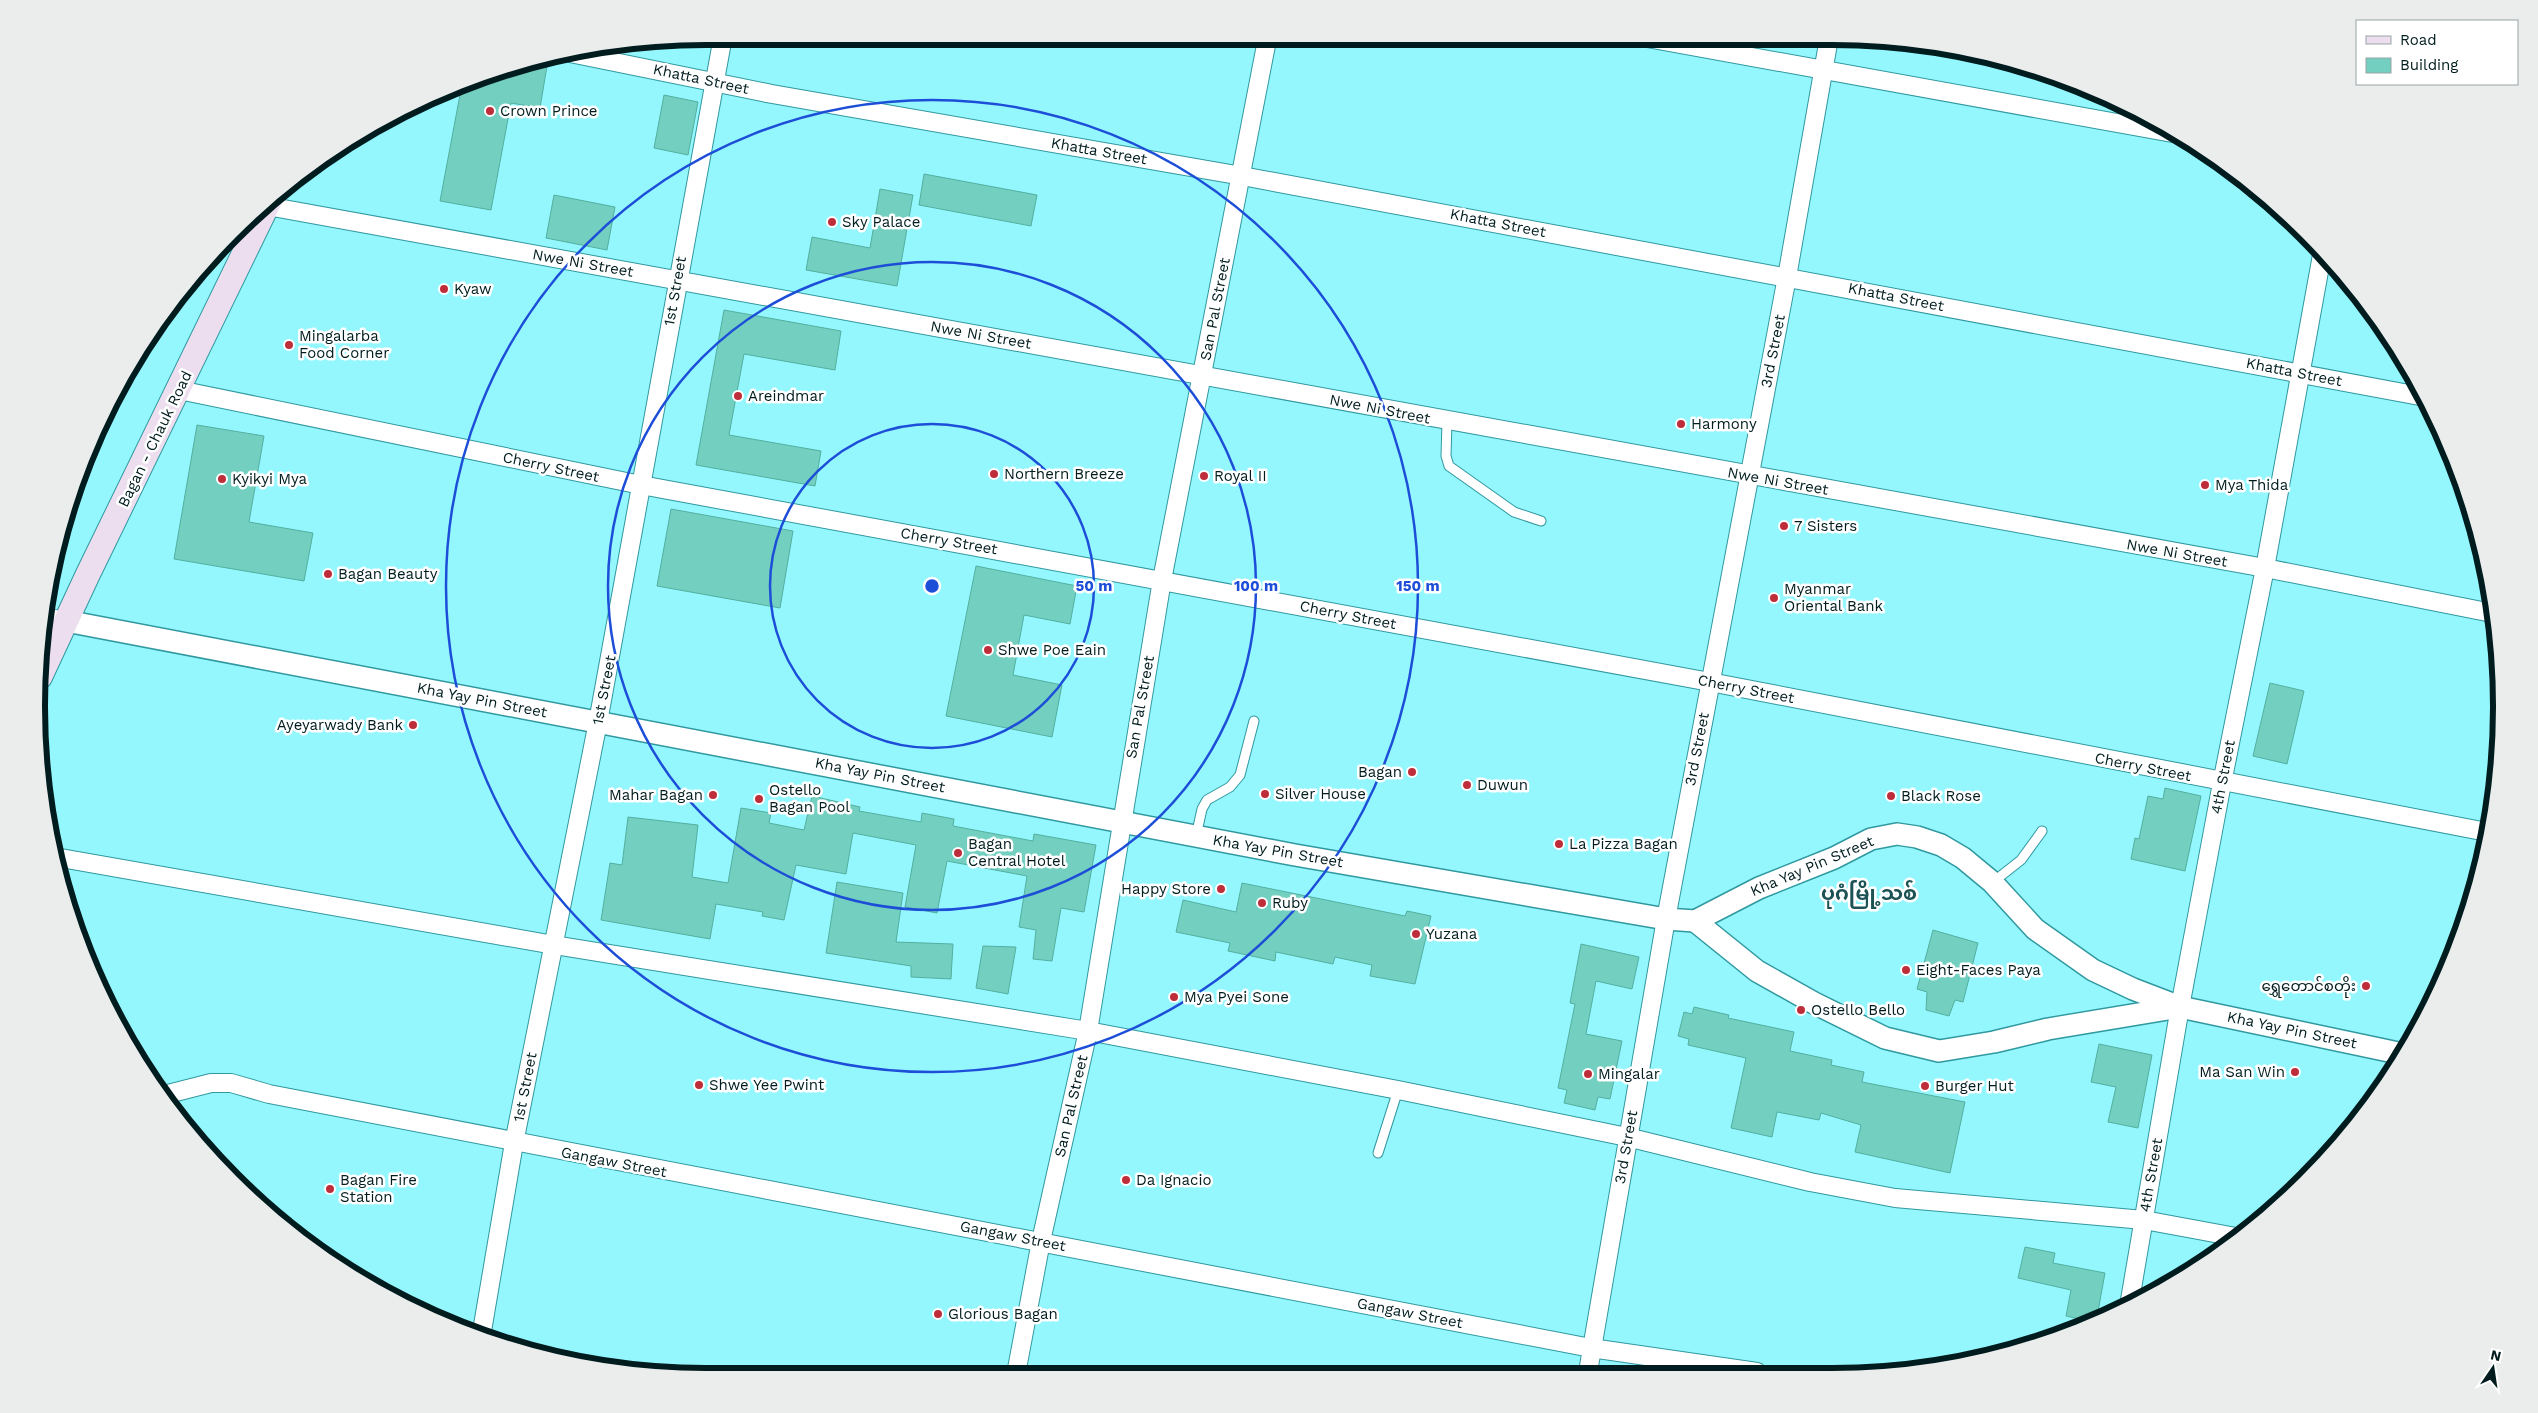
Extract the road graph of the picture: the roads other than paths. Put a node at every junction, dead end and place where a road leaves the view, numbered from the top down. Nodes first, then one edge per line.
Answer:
1 (721, 45) edge
2 (1266, 45) edge
3 (1685, 45) edge
4 (1827, 45) edge
5 (587, 56) edge
6 (1822, 70) junction
7 (714, 81) junction
8 (2154, 130) edge
9 (1242, 176) junction
10 (276, 204) edge
11 (261, 218) edge
12 (2321, 262) edge
13 (1787, 277) junction
14 (677, 280) junction
15 (2300, 373) junction
16 (1201, 376) junction
17 (179, 390) junction
18 (2414, 395) edge
19 (1447, 422) junction
20 (1748, 475) junction
21 (641, 485) junction
22 (1542, 521) dead end
23 (2265, 568) junction
24 (1162, 580) junction
25 (2486, 612) edge
26 (51, 619) edge
27 (66, 621) junction
28 (46, 664) edge
29 (1710, 682) junction
30 (1254, 721) dead end
31 (598, 722) junction
32 (2222, 783) junction
33 (1121, 821) junction
34 (2042, 831) dead end
35 (2481, 831) edge
36 (1196, 836) junction
37 (63, 858) edge
38 (1992, 882) junction
39 (1666, 919) junction
40 (1695, 921) junction
41 (554, 945) junction
42 (2180, 1007) junction
43 (1088, 1032) junction
44 (2395, 1052) edge
45 (1398, 1090) junction
46 (170, 1093) edge
47 (1627, 1137) junction
48 (514, 1143) junction
49 (1378, 1152) dead end
50 (2144, 1220) junction
51 (2228, 1236) edge
52 (1041, 1241) junction
53 (2131, 1296) edge
54 (482, 1329) edge
55 (1591, 1348) junction
56 (1017, 1368) edge
57 (1588, 1368) edge
58 (1729, 1368) edge

1 - 7 street, 1st Street
2 - 9 street, San Pal Street
3 - 6 street
4 - 6 street, 3rd Street
5 - 7 street, Khatta Street
6 - 8 street
6 - 13 street, 3rd Street
7 - 9 street, Khatta Street
7 - 14 street, 1st Street
9 - 13 street, Khatta Street
9 - 16 street, San Pal Street
10 - 14 street, Nwe Ni Street
11 - 17 main road, Bagan - Chauk Road
12 - 15 street, 4th Street
13 - 15 street, Khatta Street
13 - 20 street, 3rd Street
14 - 16 street, Nwe Ni Street
14 - 21 street, 1st Street
15 - 18 street, Khatta Street
15 - 23 street, 4th Street
16 - 19 street, Nwe Ni Street
16 - 24 street, San Pal Street
17 - 21 street, Cherry Street
17 - 27 main road, Bagan - Chauk Road
19 - 20 street, Nwe Ni Street
19 - 22 lane
20 - 23 street, Nwe Ni Street
20 - 29 street, 3rd Street
21 - 24 street, Cherry Street
21 - 31 street, 1st Street
23 - 25 street, Nwe Ni Street
23 - 32 street, 4th Street
24 - 29 street, Cherry Street
24 - 33 street, San Pal Street
26 - 27 street
27 - 28 main road, Bagan - Chauk Road
27 - 31 street, Kha Yay Pin Street
29 - 32 street, Cherry Street
29 - 39 street, 3rd Street
30 - 36 lane
31 - 33 street, Kha Yay Pin Street
31 - 41 street, 1st Street
32 - 35 street, Cherry Street
32 - 42 street, 4th Street
33 - 36 street, Kha Yay Pin Street
33 - 43 street, San Pal Street
34 - 38 lane
36 - 39 street, Kha Yay Pin Street
37 - 41 street
38 - 40 street, Kha Yay Pin Street
38 - 42 street, Kha Yay Pin Street
39 - 40 street, Kha Yay Pin Street
39 - 47 street, 3rd Street
40 - 42 street, Kha Yay Pin Street
41 - 43 street
41 - 48 street, 1st Street
42 - 44 street, Kha Yay Pin Street
42 - 50 street, 4th Street
43 - 45 street
43 - 52 street, San Pal Street
45 - 47 street
45 - 49 lane
46 - 48 street, Gangaw Street
47 - 50 street
47 - 55 street, 3rd Street
48 - 52 street, Gangaw Street
48 - 54 street, 1st Street
50 - 51 street
50 - 53 street, 4th Street
52 - 55 street, Gangaw Street
52 - 56 street, San Pal Street
55 - 57 street, 3rd Street
55 - 58 street, Gangaw Street

